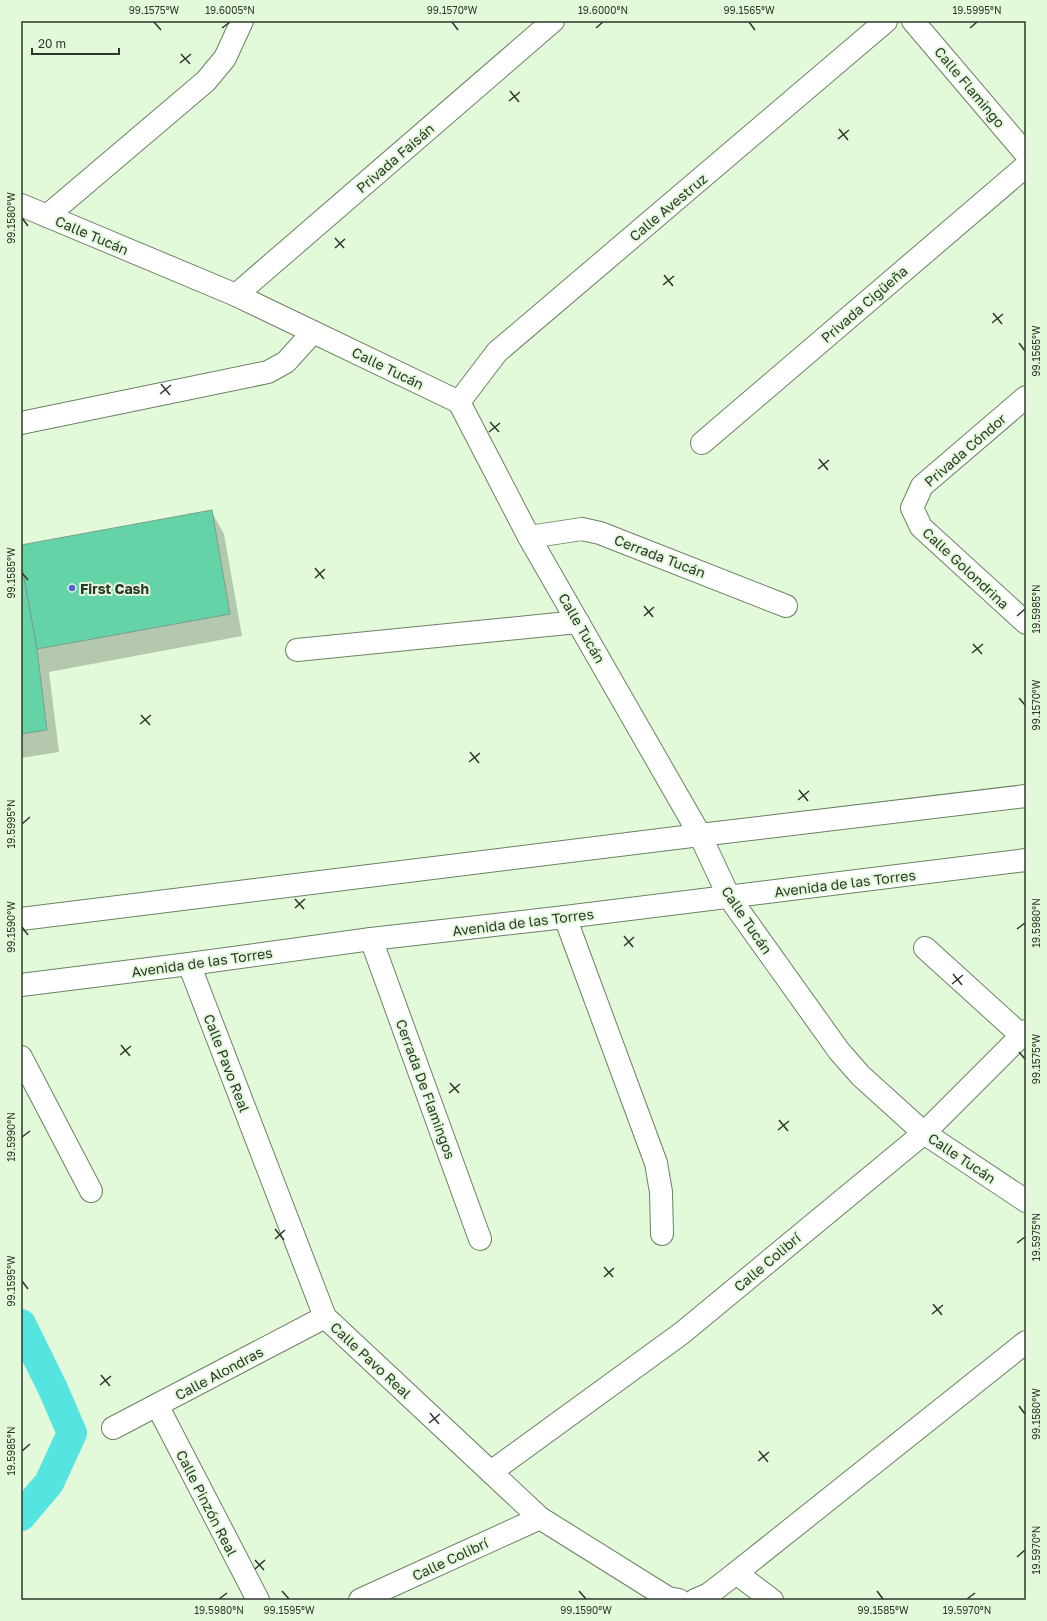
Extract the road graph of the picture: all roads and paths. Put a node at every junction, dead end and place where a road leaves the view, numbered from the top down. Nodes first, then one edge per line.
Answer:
1 (242, 21) edge
2 (553, 21) edge
3 (886, 21) edge
4 (913, 21) edge
5 (1026, 154) edge
6 (1026, 166) edge
7 (21, 205) edge
8 (48, 216) junction
9 (236, 295) junction
10 (313, 332) junction
11 (1026, 398) edge
12 (460, 402) junction
13 (21, 423) edge
14 (702, 443) dead end
15 (912, 508) joint
16 (529, 537) junction
17 (786, 606) dead end
18 (578, 622) junction
19 (1026, 624) edge
20 (297, 650) dead end
21 (1026, 796) edge
22 (700, 835) junction
23 (1026, 860) edge
24 (729, 897) junction
25 (565, 917) junction
26 (21, 919) edge
27 (371, 939) junction
28 (925, 948) dead end
29 (189, 964) junction
30 (21, 985) edge
31 (1024, 1033) edge
32 (21, 1056) edge
33 (924, 1132) junction
34 (91, 1191) dead end
35 (1026, 1201) edge
36 (662, 1234) dead end
37 (480, 1239) dead end
38 (325, 1318) junction
39 (1026, 1342) edge
40 (157, 1405) junction
41 (113, 1428) dead end
42 (492, 1472) junction
43 (540, 1518) junction
44 (736, 1573) junction
45 (258, 1600) edge
46 (360, 1600) edge
47 (679, 1600) edge
48 (695, 1600) edge
49 (772, 1600) edge

1 - 8 street
2 - 9 street, Privada Faisán
3 - 12 street, Calle Avestruz
4 - 5 street, Calle Flamingo
6 - 14 street, Privada Cigüeña
7 - 8 street, Calle Tucán
8 - 9 street, Calle Tucán
9 - 10 street, Calle Tucán
10 - 12 street, Calle Tucán
10 - 13 street
11 - 15 street, Privada Cóndor
12 - 16 street, Calle Tucán
15 - 19 street, Calle Golondrina
16 - 17 street, Cerrada Tucán
16 - 18 street, Calle Tucán
18 - 20 street
18 - 22 street, Calle Tucán
21 - 22 street
22 - 24 street, Calle Tucán
22 - 26 street
23 - 24 street, Avenida de las Torres
24 - 25 street, Avenida de las Torres
24 - 33 street, Calle Tucán
25 - 27 street, Avenida de las Torres
25 - 36 street
27 - 29 street, Avenida de las Torres
27 - 37 street, Cerrada De Flamingos
28 - 31 street
29 - 30 street, Avenida de las Torres
29 - 38 street, Calle Pavo Real
31 - 33 street, Calle Colibrí
32 - 34 street
33 - 35 street, Calle Tucán
33 - 42 street, Calle Colibrí
38 - 40 street, Calle Alondras
38 - 42 street, Calle Pavo Real
39 - 44 street
40 - 41 street, Calle Alondras
40 - 45 street, Calle Pinzón Real
42 - 43 street, Calle Pavo Real
43 - 46 street, Calle Colibrí
43 - 47 street, Calle Pavo Real
44 - 48 street
44 - 49 street

